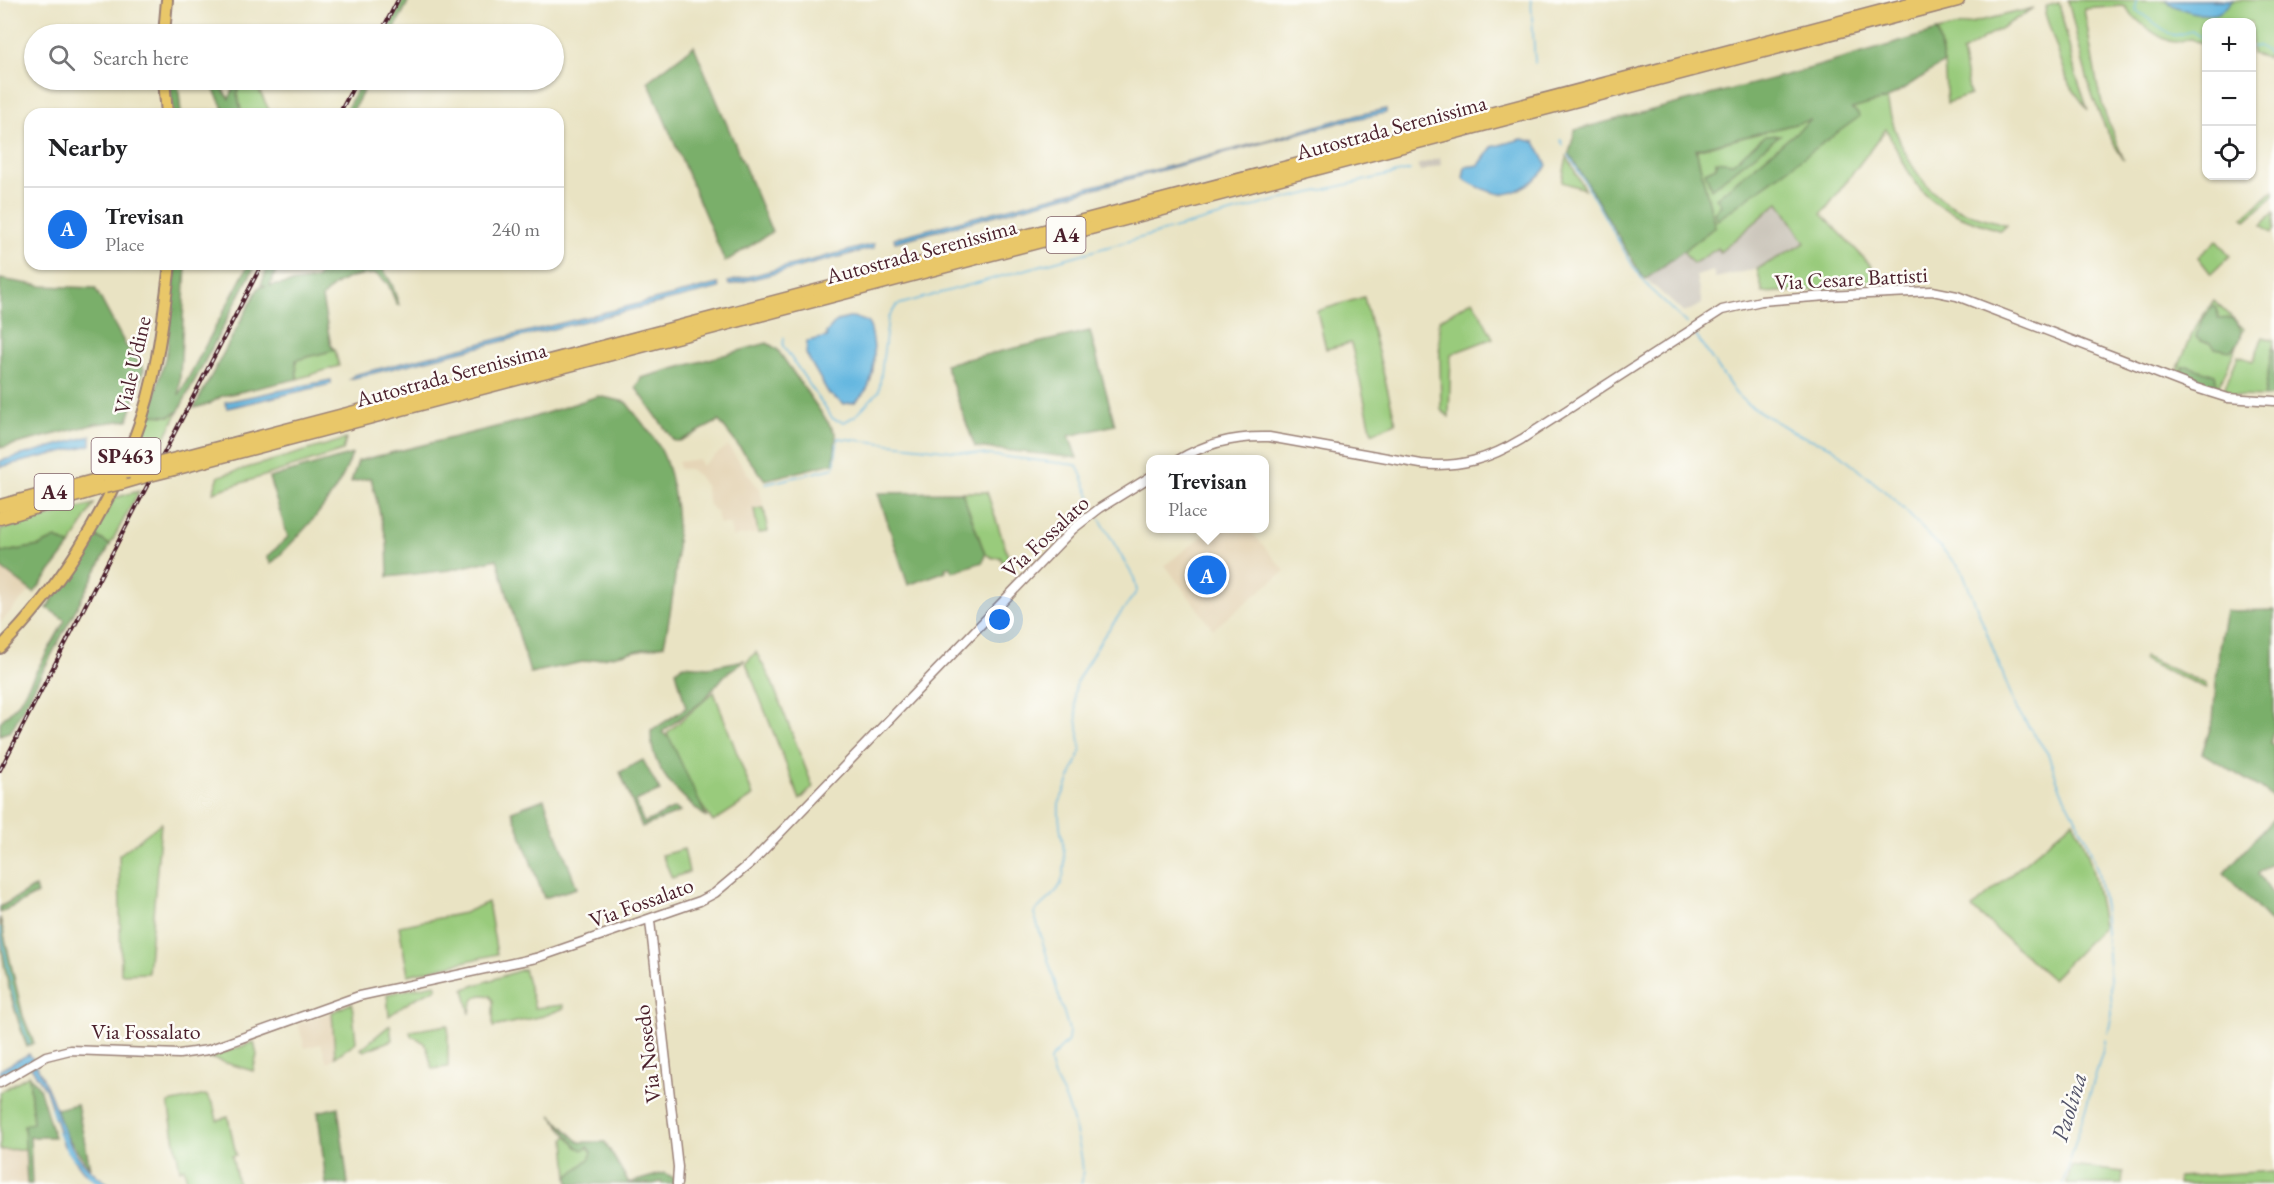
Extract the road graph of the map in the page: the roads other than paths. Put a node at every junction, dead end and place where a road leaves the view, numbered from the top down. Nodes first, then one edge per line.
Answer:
1 (167, 0) edge
2 (1924, 0) edge
3 (1958, 0) edge
4 (165, 24) edge
5 (165, 90) edge
6 (166, 108) edge
7 (169, 270) edge
8 (2274, 400) edge
9 (1186, 455) edge
10 (173, 465) junction
11 (1146, 479) edge
12 (106, 482) junction
13 (0, 506) edge
14 (0, 518) edge
15 (0, 648) edge
16 (650, 921) junction
17 (0, 1083) edge
18 (678, 1184) edge

1 - 4 main road
2 - 10 highway, Autostrada Serenissima / A4
3 - 10 highway, Autostrada Serenissima / A4
5 - 6 main road
7 - 15 main road, Viale Udine / SP463
8 - 9 street, Via Cesare Battisti
10 - 12 highway, Autostrada Serenissima / A4, bridge
11 - 16 street, Via Fossalato
12 - 13 highway, Autostrada Serenissima / A4
12 - 14 highway, Autostrada Serenissima / A4
16 - 17 street, Via Fossalato
16 - 18 street, Via Nosedo

